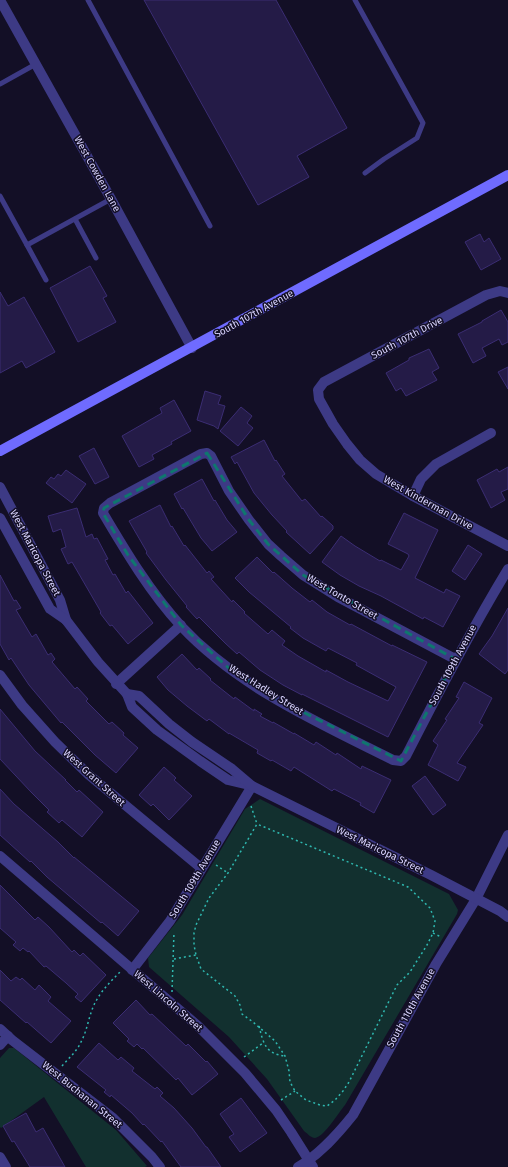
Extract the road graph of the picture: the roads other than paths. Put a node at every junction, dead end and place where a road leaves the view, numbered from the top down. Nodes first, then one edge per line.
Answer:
1 (0, 0) edge
2 (88, 0) edge
3 (355, 0) edge
4 (36, 64) junction
5 (0, 84) edge
6 (365, 173) dead end
7 (508, 175) edge
8 (0, 196) edge
9 (111, 199) junction
10 (75, 219) junction
11 (210, 226) dead end
12 (27, 245) junction
13 (96, 258) dead end
14 (46, 280) dead end
15 (504, 292) edge
16 (192, 348) junction
17 (318, 390) joint
18 (491, 433) dead end
19 (0, 451) edge
20 (0, 487) edge
21 (413, 496) junction
22 (104, 508) joint
23 (0, 518) edge
24 (508, 546) edge
25 (508, 569) edge
26 (66, 620) junction
27 (181, 625) junction
28 (455, 659) junction
29 (0, 674) edge
30 (116, 684) junction
31 (401, 761) joint
32 (250, 789) junction
33 (508, 835) edge
34 (0, 856) edge
35 (201, 868) junction
36 (476, 899) junction
37 (508, 917) edge
38 (129, 967) junction
39 (0, 1029) edge
40 (8, 1036) junction
41 (0, 1045) edge
42 (0, 1157) edge
43 (311, 1164) edge
44 (6, 1167) edge
45 (160, 1167) edge
46 (298, 1167) edge

1 - 4 street, West Cowden Lane
2 - 11 lane
3 - 6 lane
4 - 5 lane
4 - 9 street, West Cowden Lane
7 - 16 main road, South 107th Avenue
8 - 12 lane
9 - 10 lane
9 - 16 street, West Cowden Lane
10 - 12 lane
10 - 13 lane
12 - 14 lane
15 - 17 street, South 107th Drive
16 - 19 main road, South 107th Avenue
17 - 21 street, West Kinderman Drive
18 - 21 street
20 - 26 street, West Maricopa Street
21 - 24 street, West Kinderman Drive
22 - 27 street, West Hadley Street
22 - 28 street, West Tonto Street
23 - 26 street, West Maricopa Street
25 - 28 street, South 109th Avenue
26 - 30 street, West Maricopa Street
27 - 30 street
27 - 31 street, West Hadley Street
28 - 31 street, South 109th Avenue
29 - 35 street, West Grant Street
30 - 32 street, West Maricopa Street
32 - 35 street, South 109th Avenue
32 - 36 street, West Maricopa Street
33 - 36 street, South 110th Avenue
34 - 38 street, West Lincoln Street
35 - 38 street, South 109th Avenue
36 - 37 street, West Maricopa Street
36 - 43 street, South 110th Avenue
38 - 43 street, West Lincoln Street
39 - 40 street, West Buchanan Street
40 - 41 street
40 - 45 street, West Buchanan Street
42 - 44 street
43 - 46 street, South 110th Avenue

